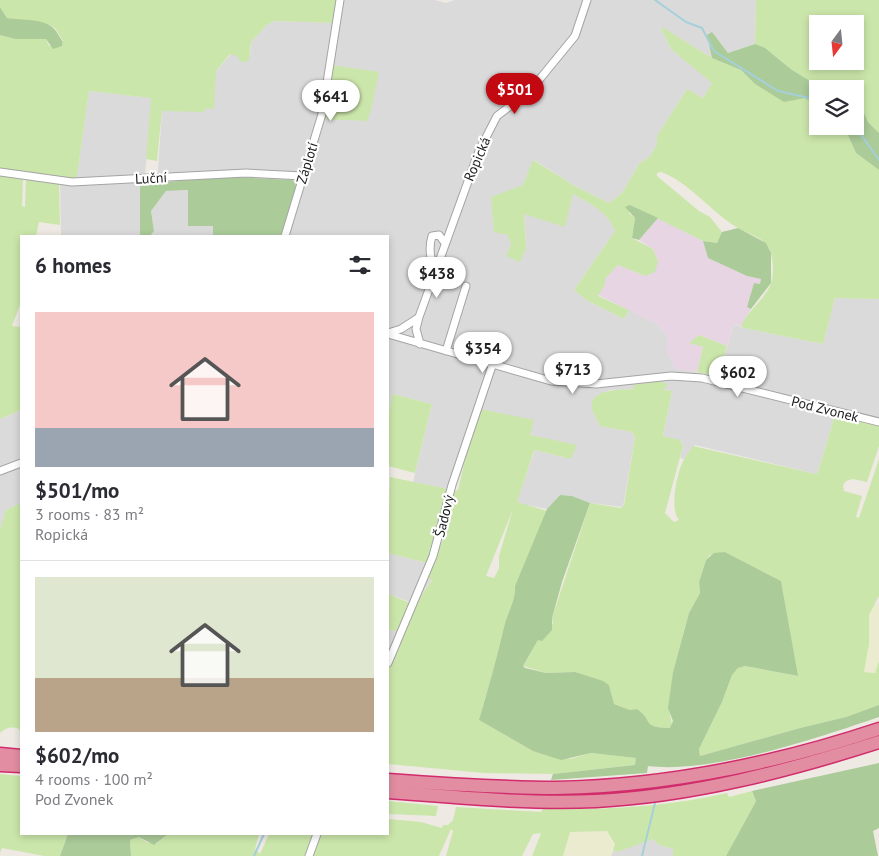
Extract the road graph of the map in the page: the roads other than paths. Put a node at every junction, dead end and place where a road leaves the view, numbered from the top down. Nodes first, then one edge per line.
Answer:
1 (340, 0) edge
2 (587, 0) edge
3 (0, 172) edge
4 (303, 176) junction
5 (285, 235) edge
6 (445, 243) junction
7 (435, 273) junction
8 (466, 286) dead end
9 (419, 317) junction
10 (389, 333) edge
11 (389, 333) edge
12 (420, 344) junction
13 (446, 351) junction
14 (492, 366) junction
15 (879, 422) edge
16 (20, 463) edge
17 (0, 471) edge
18 (389, 661) edge
19 (879, 729) edge
20 (879, 742) edge
21 (0, 754) edge
22 (20, 756) edge
23 (0, 765) edge
24 (20, 766) edge
25 (389, 780) edge
26 (389, 792) edge
27 (317, 835) edge
28 (309, 856) edge

1 - 4 street, Záplotí
2 - 6 street, Ropická
3 - 4 street, Luční
4 - 5 street, Záplotí
6 - 7 street, Ropická
6 - 7 street
7 - 9 street, Ropická
8 - 13 street
9 - 10 street, Pod Zvonek
9 - 12 street
11 - 12 street, Pod Zvonek
12 - 13 street, Pod Zvonek
13 - 14 street, Pod Zvonek
14 - 15 street, Pod Zvonek
14 - 18 street, Šadový
16 - 17 street
19 - 25 highway
20 - 26 highway
21 - 22 highway
23 - 24 highway
27 - 28 street

